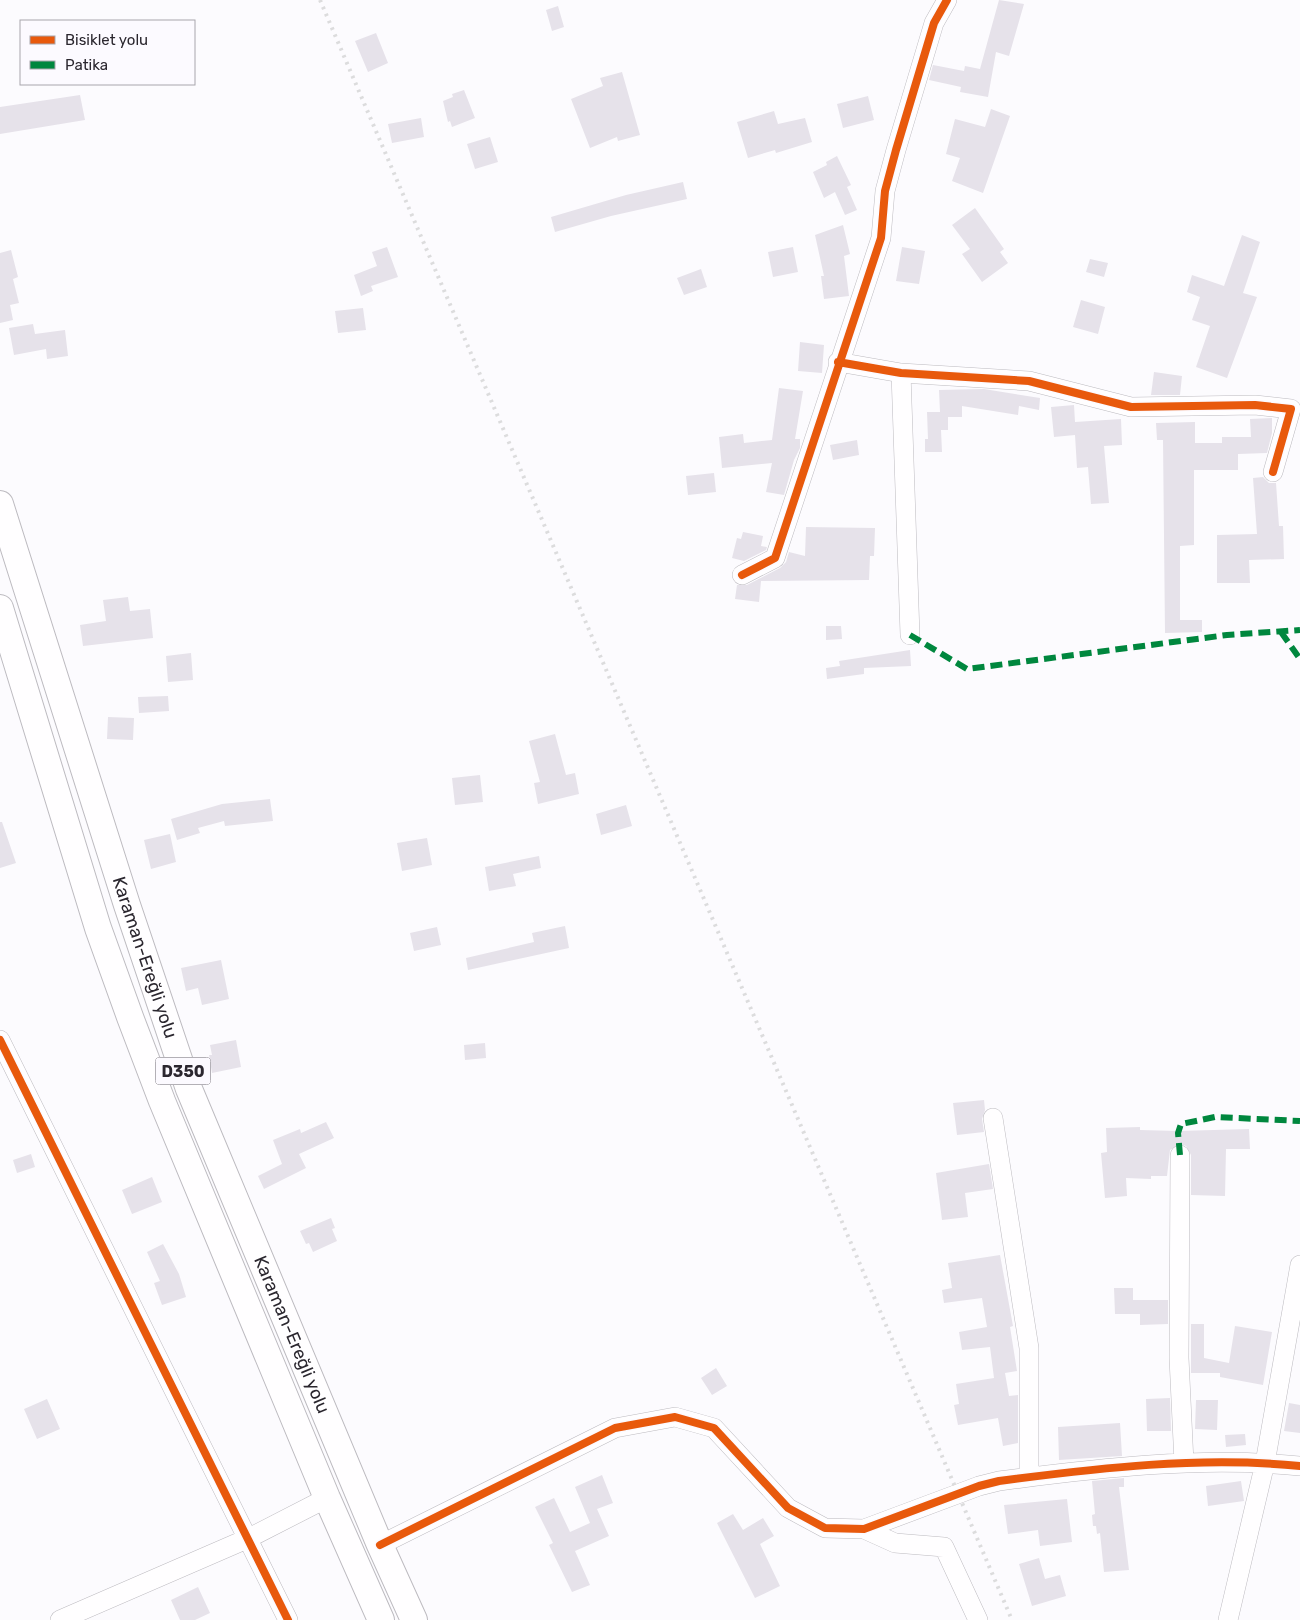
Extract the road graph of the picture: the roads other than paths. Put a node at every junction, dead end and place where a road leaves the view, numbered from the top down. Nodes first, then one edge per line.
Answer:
1 (947, 0) edge
2 (838, 362) junction
3 (901, 373) junction
4 (1273, 472) dead end
5 (0, 504) edge
6 (742, 575) dead end
7 (0, 608) edge
8 (910, 635) dead end
9 (0, 1040) edge
10 (993, 1118) dead end
11 (1180, 1155) dead end
12 (1300, 1265) edge
13 (1184, 1463) junction
14 (1265, 1463) junction
15 (1300, 1466) edge
16 (1029, 1477) junction
17 (327, 1498) junction
18 (864, 1529) junction
19 (250, 1538) junction
20 (380, 1545) junction
21 (60, 1620) edge
22 (288, 1620) edge
23 (380, 1620) edge
24 (414, 1620) edge
25 (978, 1620) edge
26 (1228, 1620) edge

1 - 2 street
2 - 3 street
2 - 6 street
3 - 4 street
3 - 8 street
5 - 20 highway, Karaman-Ereğli yolu / D350
7 - 17 highway, Karaman-Ereğli yolu / D350
9 - 19 street
10 - 16 street
11 - 13 street
12 - 14 street
13 - 14 street
13 - 16 street
14 - 15 street
14 - 26 street
16 - 18 street
17 - 19 street
17 - 23 highway, Karaman-Ereğli yolu / D350
18 - 20 street
18 - 25 street
19 - 21 street
19 - 22 street
20 - 24 highway, Karaman-Ereğli yolu / D350

